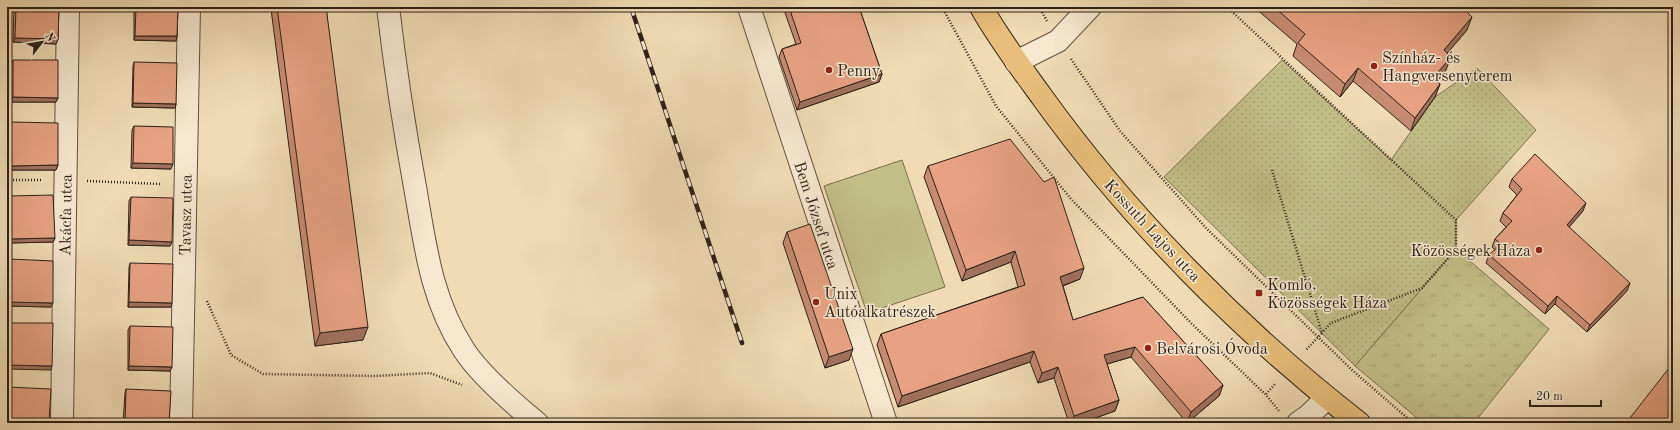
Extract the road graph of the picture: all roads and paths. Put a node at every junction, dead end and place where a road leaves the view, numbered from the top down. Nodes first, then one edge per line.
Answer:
1 (68, 7) edge
2 (189, 7) edge
3 (388, 7) edge
4 (749, 7) edge
5 (942, 7) edge
6 (981, 7) edge
7 (1039, 7) edge
8 (1090, 7) edge
9 (1227, 7) edge
10 (1058, 41) junction
11 (1016, 62) junction
12 (1272, 170) dead end
13 (7, 180) edge
14 (65, 180) junction
15 (185, 185) junction
16 (183, 292) junction
17 (1322, 333) junction
18 (1318, 337) junction
19 (464, 386) dead end
20 (1327, 398) junction
21 (1291, 419) edge
22 (62, 423) edge
23 (181, 423) edge
24 (537, 423) edge
25 (886, 423) edge
26 (1360, 423) edge
27 (1413, 423) edge

1 - 14 street, Akácfa utca
2 - 15 street, Tavasz utca
3 - 24 street
4 - 25 street, Bem József utca
5 - 21 path
6 - 11 main road, Kossuth Lajos utca
7 - 10 path
8 - 10 street
9 - 17 path
10 - 11 street
10 - 18 path
11 - 20 main road, Kossuth Lajos utca
12 - 17 path
13 - 14 path
14 - 15 path
14 - 22 street, Akácfa utca
15 - 16 street, Tavasz utca
16 - 19 path
16 - 23 street, Tavasz utca
17 - 18 path
18 - 27 path
20 - 21 street
20 - 26 main road, Kossuth Lajos utca

